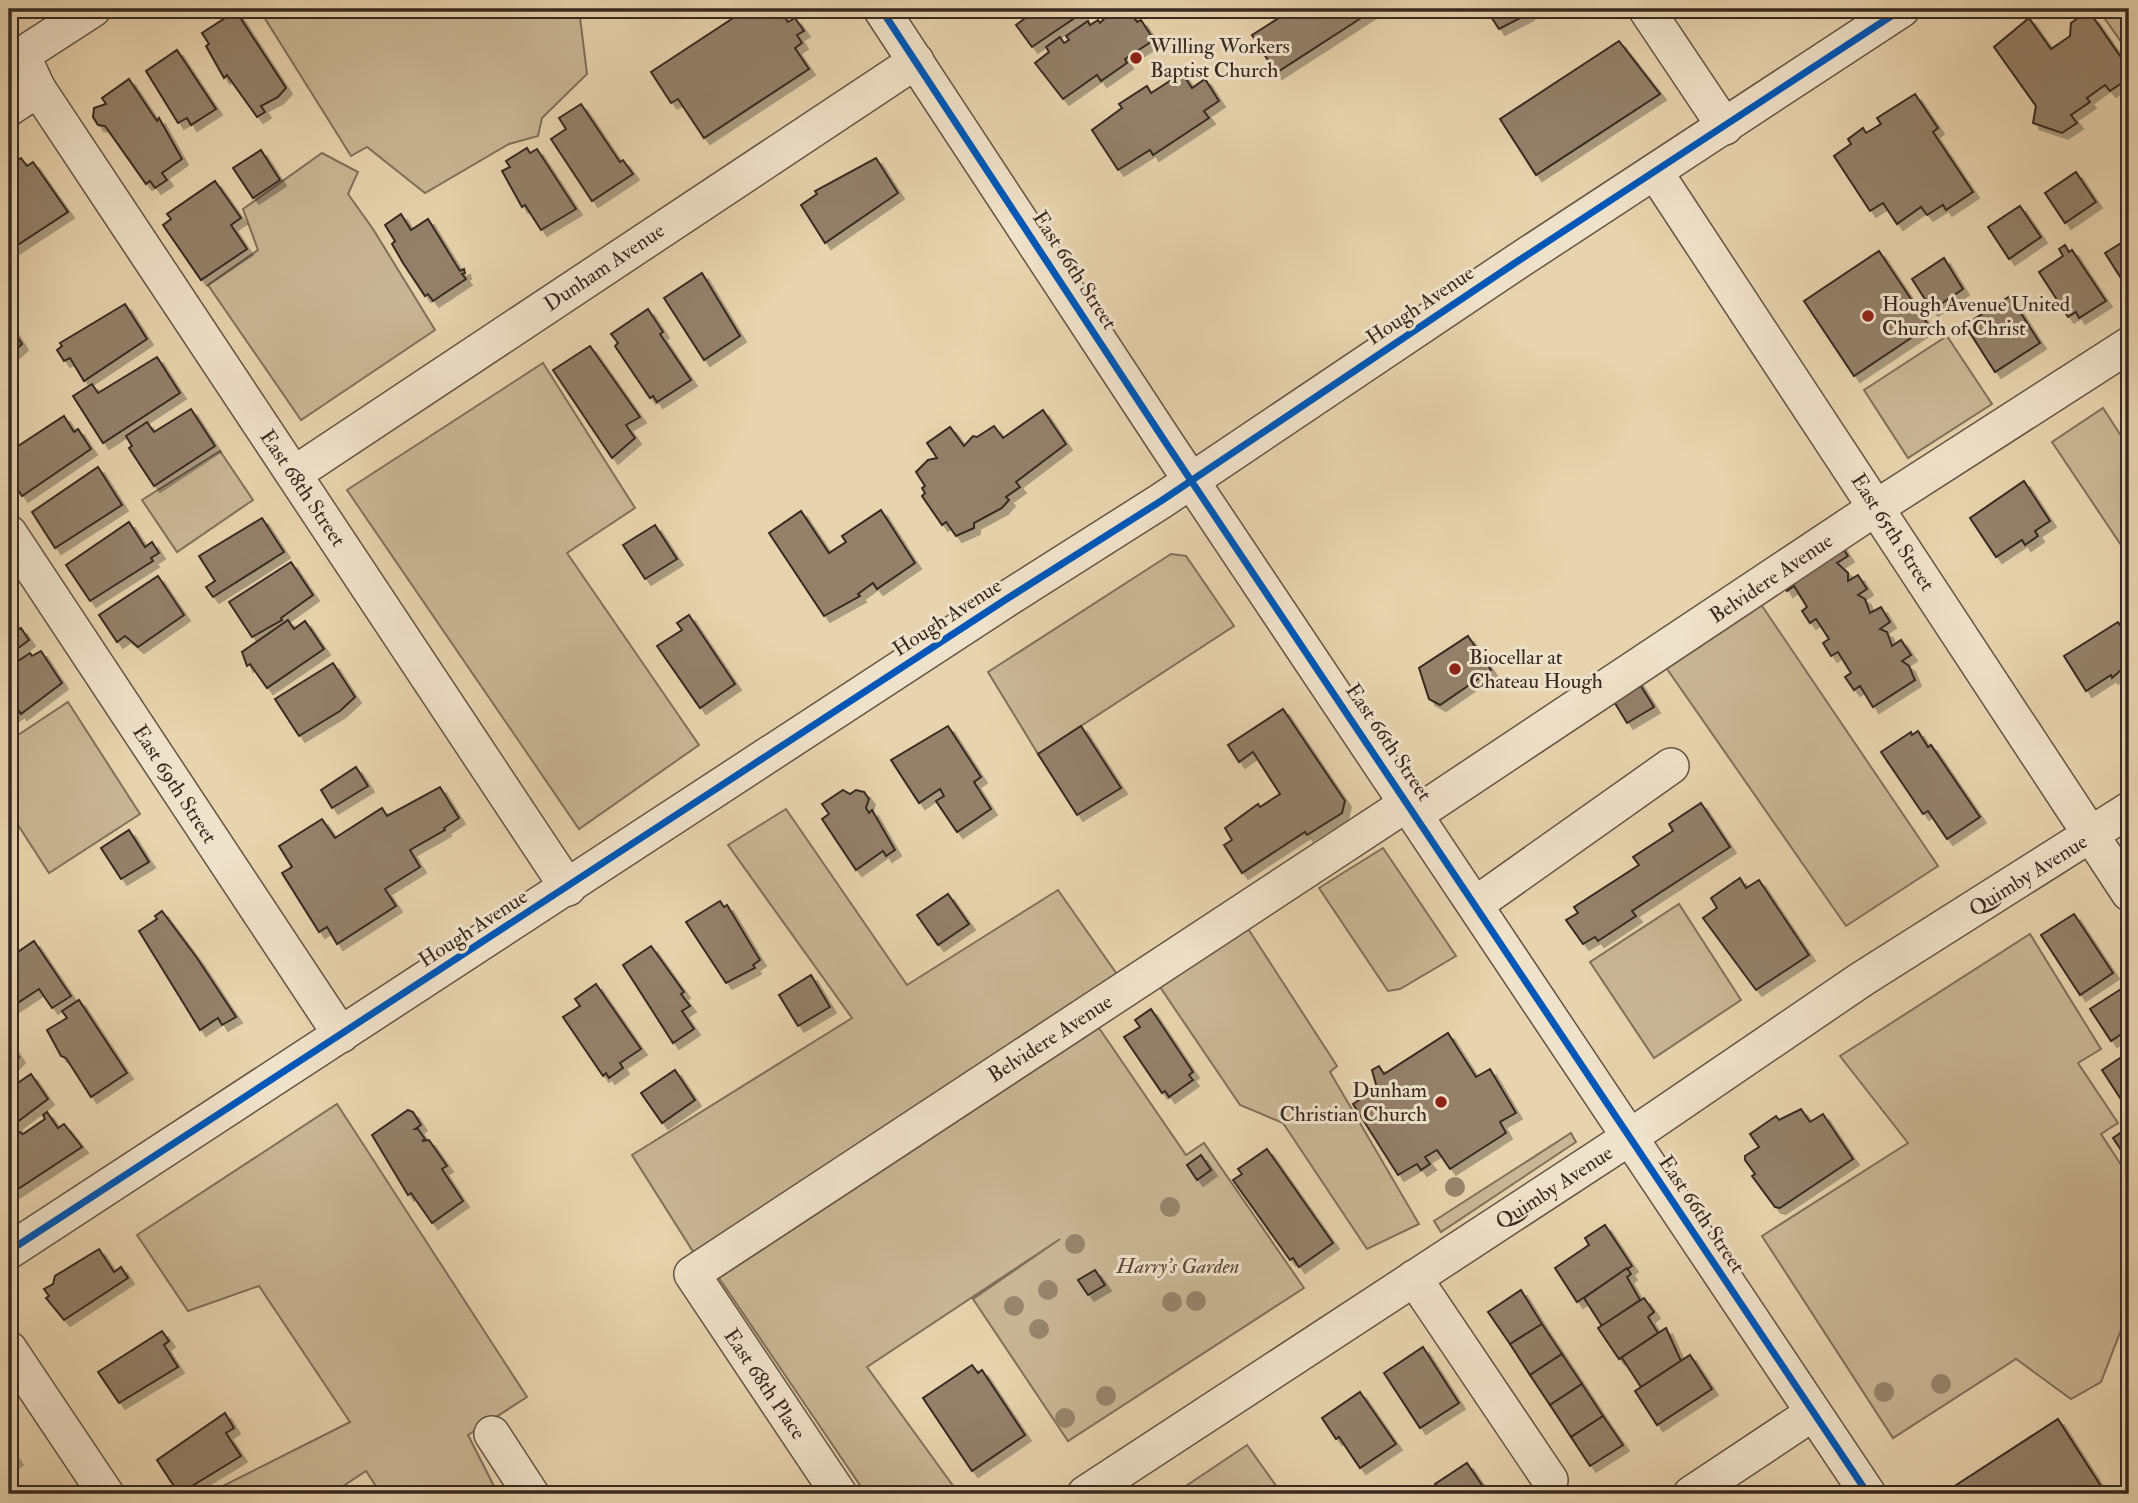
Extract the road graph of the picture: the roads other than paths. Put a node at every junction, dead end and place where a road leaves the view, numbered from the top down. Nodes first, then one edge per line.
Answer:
1 (93, 9) edge
2 (881, 9) edge
3 (1646, 9) edge
4 (1902, 9) edge
5 (916, 61) junction
6 (38, 89) junction
7 (9, 108) edge
8 (1725, 127) junction
9 (1655, 172) junction
10 (2129, 345) edge
11 (294, 474) junction
12 (1192, 480) junction
13 (1877, 508) junction
14 (9, 533) edge
15 (1671, 766) dead end
16 (1412, 808) junction
17 (2129, 810) edge
18 (2091, 835) junction
19 (568, 888) junction
20 (2129, 893) edge
21 (1476, 904) junction
22 (341, 1035) junction
23 (1630, 1137) junction
24 (9, 1251) edge
25 (692, 1274) joint
26 (1414, 1278) junction
27 (9, 1349) edge
28 (1813, 1413) junction
29 (492, 1434) dead end
30 (1550, 1480) dead end
31 (106, 1494) edge
32 (531, 1494) edge
33 (839, 1494) edge
34 (1084, 1494) edge
35 (1691, 1494) edge
36 (1868, 1494) edge

1 - 6 street, East 68th Street
2 - 5 street, East 66th Street
3 - 8 street
4 - 8 street, Hough Avenue
5 - 11 street, Dunham Avenue
5 - 12 street, East 66th Street
6 - 7 street
6 - 11 street, East 68th Street
8 - 9 street, Hough Avenue
9 - 12 street, Hough Avenue
9 - 13 street, East 65th Street
10 - 13 street, Belvidere Avenue
11 - 19 street, East 68th Street
12 - 16 street, East 66th Street
12 - 19 street, Hough Avenue
13 - 16 street, Belvidere Avenue
13 - 18 street, East 65th Street
14 - 22 street, East 69th Street
15 - 21 street
16 - 21 street, East 66th Street
16 - 25 street, Belvidere Avenue
17 - 18 street, Quimby Avenue
18 - 20 street, East 65th Street
18 - 23 street, Quimby Avenue
19 - 22 street, Hough Avenue
21 - 23 street, East 66th Street
22 - 24 street, Hough Avenue
23 - 26 street, Quimby Avenue
23 - 28 street, East 66th Street
25 - 33 street, East 68th Place
26 - 30 street
26 - 34 street, Quimby Avenue
27 - 31 street
28 - 35 street
28 - 36 street, East 66th Street
29 - 32 street

